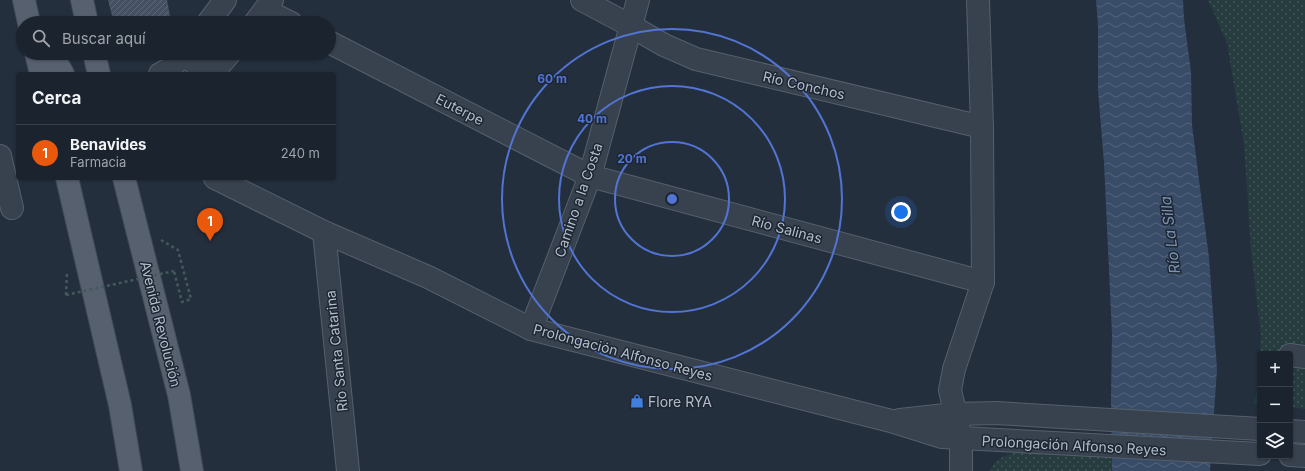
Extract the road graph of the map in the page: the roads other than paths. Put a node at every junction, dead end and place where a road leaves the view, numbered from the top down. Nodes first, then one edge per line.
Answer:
1 (82, 0) edge
2 (225, 0) edge
3 (582, 0) edge
4 (638, 0) edge
5 (978, 0) edge
6 (264, 11) edge
7 (85, 16) edge
8 (213, 16) edge
9 (275, 16) edge
10 (631, 26) junction
11 (336, 46) edge
12 (38, 60) edge
13 (56, 60) edge
14 (96, 60) edge
15 (179, 60) edge
16 (192, 60) edge
17 (224, 60) edge
18 (41, 72) edge
19 (62, 72) edge
20 (99, 72) edge
21 (164, 72) edge
22 (208, 72) edge
23 (213, 72) edge
24 (982, 127) junction
25 (0, 156) edge
26 (590, 176) junction
27 (67, 180) edge
28 (80, 180) edge
29 (125, 180) edge
30 (219, 180) edge
31 (12, 208) dead end
32 (324, 232) junction
33 (87, 263) junction
34 (983, 282) junction
35 (531, 329) junction
36 (1293, 355) edge
37 (1305, 357) edge
38 (955, 414) junction
39 (891, 421) junction
40 (1257, 429) edge
41 (1293, 431) edge
42 (1305, 432) edge
43 (961, 439) junction
44 (1257, 454) edge
45 (1293, 455) edge
46 (1305, 456) edge
47 (131, 471) edge
48 (192, 471) edge
49 (348, 471) edge
50 (961, 471) edge

1 - 7 main road
2 - 8 street
3 - 10 street, Río Conchos
4 - 10 street, Camino a la Costa
5 - 24 street
6 - 9 street
10 - 24 street, Río Conchos
10 - 26 street, Camino a la Costa
11 - 26 street, Euterpe
12 - 18 main road
13 - 19 main road
14 - 20 main road
15 - 21 street
16 - 22 street
17 - 23 street
24 - 34 street
25 - 31 street
26 - 34 street, Río Salinas
26 - 35 street, Camino a la Costa
27 - 33 main road
28 - 33 main road
29 - 48 main road, Avenida Revolución
30 - 32 street, Prolongación Alfonso Reyes
32 - 35 street, Prolongación Alfonso Reyes
32 - 49 street, Río Santa Catarina
33 - 47 main road
34 - 38 street
35 - 39 street, Prolongación Alfonso Reyes
36 - 37 street
38 - 39 street, Prolongación Alfonso Reyes
38 - 40 street, Prolongación Alfonso Reyes
38 - 43 street
39 - 43 street, Prolongación Alfonso Reyes
41 - 42 street
43 - 44 street, Prolongación Alfonso Reyes
43 - 50 street
45 - 46 street

